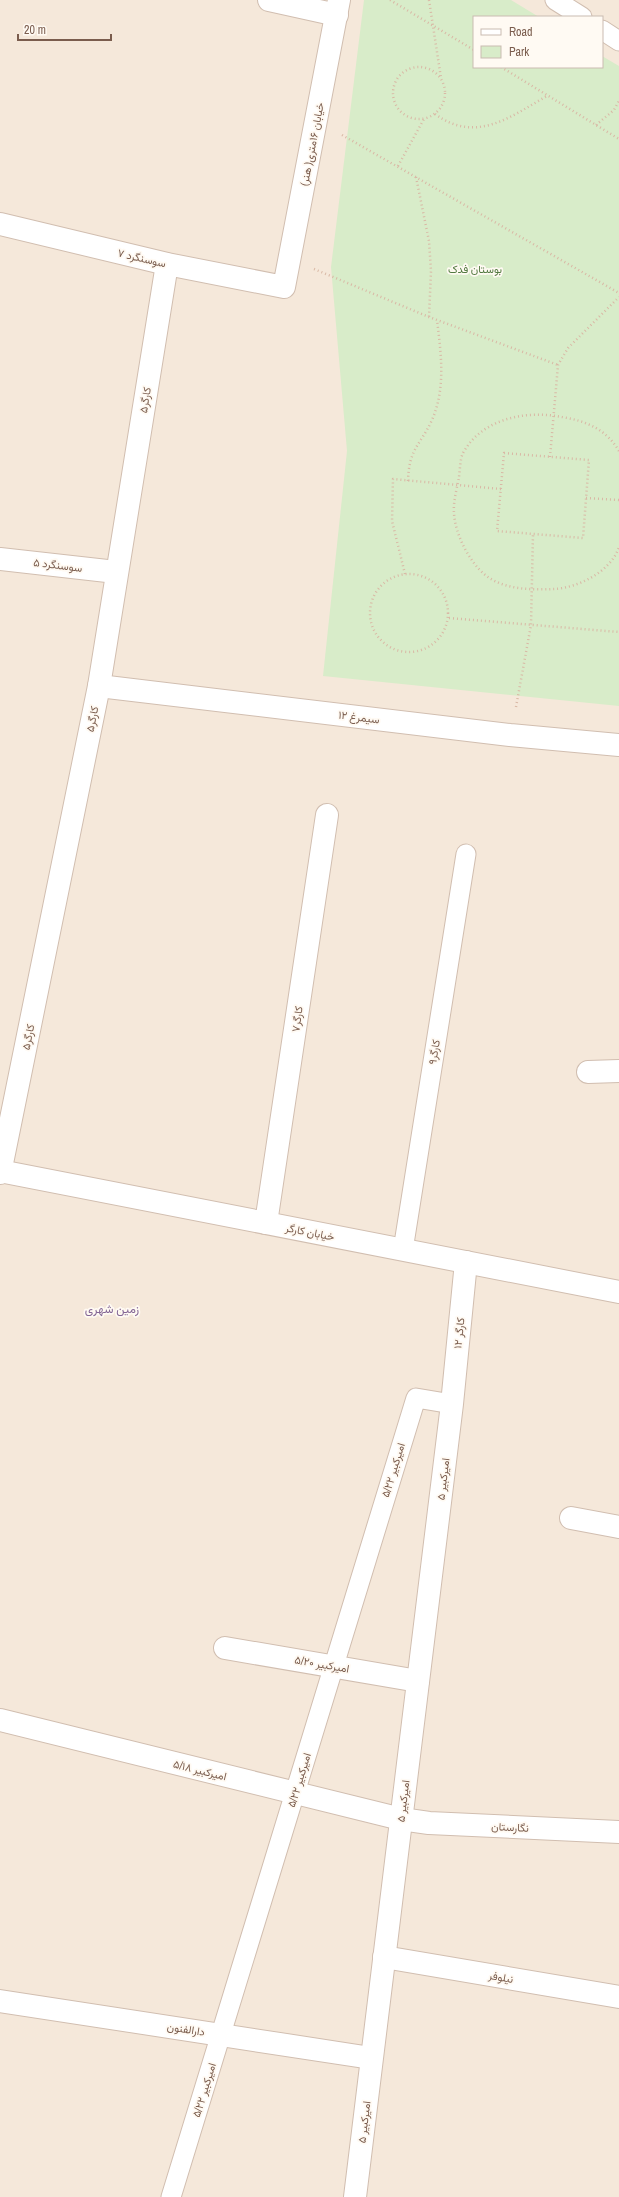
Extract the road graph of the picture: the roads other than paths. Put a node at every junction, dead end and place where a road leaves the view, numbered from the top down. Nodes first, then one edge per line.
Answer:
1 (269, 0) edge
2 (555, 0) edge
3 (338, 8) edge
4 (580, 16) edge
5 (603, 31) edge
6 (619, 41) edge
7 (0, 224) edge
8 (167, 264) junction
9 (284, 287) joint
10 (0, 559) edge
11 (116, 572) junction
12 (99, 686) junction
13 (619, 745) edge
14 (327, 815) dead end
15 (466, 854) dead end
16 (619, 1071) edge
17 (588, 1072) dead end
18 (0, 1172) edge
19 (266, 1223) junction
20 (403, 1250) junction
21 (466, 1262) junction
22 (619, 1292) edge
23 (452, 1404) junction
24 (571, 1518) dead end
25 (619, 1527) edge
26 (225, 1648) dead end
27 (418, 1681) junction
28 (0, 1720) edge
29 (401, 1819) junction
30 (619, 1832) edge
31 (384, 1957) junction
32 (619, 1997) edge
33 (0, 2001) edge
34 (371, 2058) junction
35 (171, 2197) edge
36 (355, 2197) edge

1 - 3 street
2 - 4 lane
3 - 9 street, خیابان ۱۶متری( هنر)
5 - 6 lane
7 - 8 street, سوسنگرد ۷
8 - 9 street, سوسنگرد ۷
8 - 11 street, کارگر۵
10 - 11 street, سوسنگرد ۵
11 - 12 street, کارگر۵
12 - 13 street, سیمرغ ۱۲
12 - 18 street, کارگر۵
14 - 19 street, کارگر۷
15 - 20 lane, کارگر۹
16 - 17 street
18 - 19 street, خیابان کارگر
19 - 20 street, خیابان کارگر
20 - 21 street, خیابان کارگر
21 - 22 street, خیابان کارگر
21 - 23 street, کارگر ۱۲
23 - 27 street, امیرکبیر ۵
23 - 35 lane, امیرکبیر ۵/۲۲
24 - 25 street
26 - 27 street, امیرکبیر ۵/۲۰
27 - 29 street, امیرکبیر ۵
28 - 29 street, امیرکبیر ۵/۱۸
29 - 30 street, نگارستان
29 - 31 street, امیرکبیر ۵
31 - 32 street, نیلوفر
31 - 34 street, امیرکبیر ۵
33 - 34 street, دارالفنون
34 - 36 street, امیرکبیر ۵

